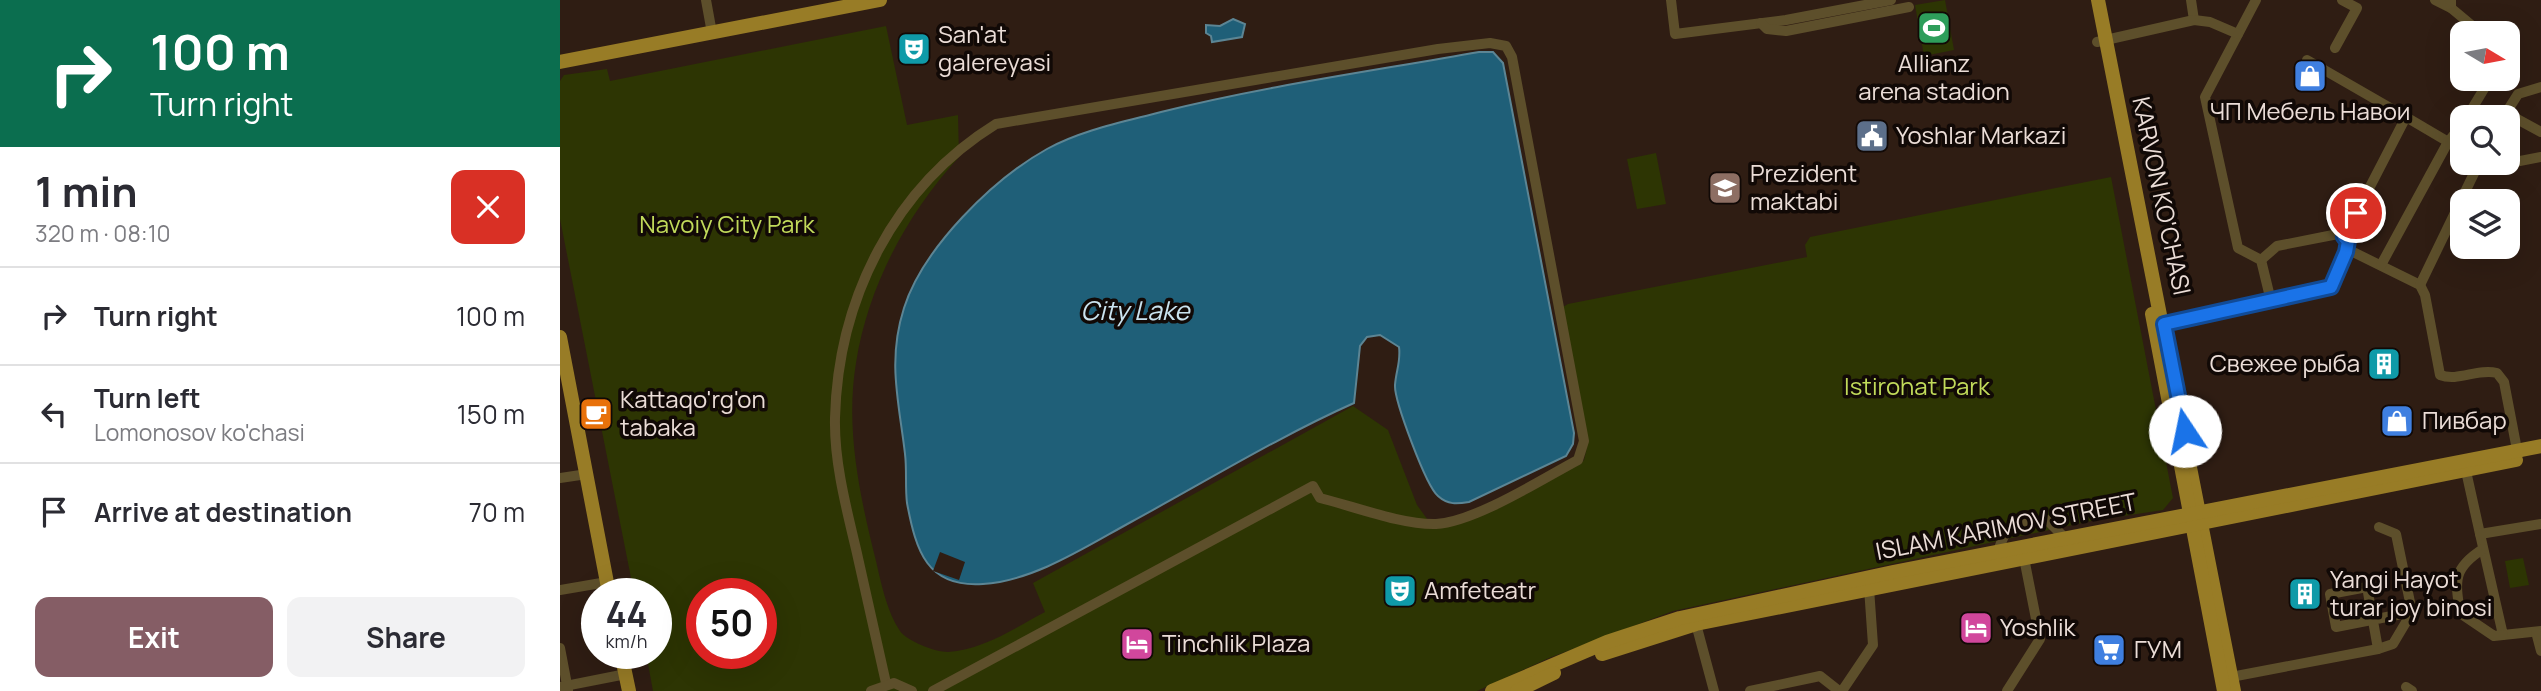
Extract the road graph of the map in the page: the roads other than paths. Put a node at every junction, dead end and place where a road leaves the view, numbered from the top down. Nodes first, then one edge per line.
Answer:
1 (706, 0) edge
2 (844, 0) edge
3 (880, 0) edge
4 (1671, 0) edge
5 (1891, 0) edge
6 (2088, 0) edge
7 (2098, 0) edge
8 (2191, 0) edge
9 (2256, 0) edge
10 (2342, 0) edge
11 (2435, 0) edge
12 (2451, 4) edge
13 (1909, 7) dead end
14 (2194, 20) junction
15 (2469, 21) edge
16 (1761, 23) junction
17 (711, 29) junction
18 (2238, 34) junction
19 (2101, 41) junction
20 (2335, 48) dead end
21 (560, 52) edge
22 (2306, 60) dead end
23 (560, 62) edge
24 (2541, 87) edge
25 (2511, 105) edge
26 (2406, 117) junction
27 (2520, 122) edge
28 (2541, 133) edge
29 (2450, 140) edge
30 (2448, 142) junction
31 (2541, 157) edge
32 (2520, 161) edge
33 (2475, 175) edge
34 (2345, 243) junction
35 (2261, 260) junction
36 (2381, 265) junction
37 (2420, 285) junction
38 (2271, 301) junction
39 (2159, 325) junction
40 (560, 337) edge
41 (560, 381) edge
42 (2541, 446) edge
43 (2518, 455) junction
44 (2541, 455) edge
45 (2466, 471) junction
46 (583, 474) junction
47 (560, 478) edge
48 (2196, 519) junction
49 (2541, 524) edge
50 (2379, 527) dead end
51 (2480, 534) junction
52 (2070, 543) junction
53 (2483, 549) junction
54 (1998, 552) junction
55 (2024, 558) junction
56 (602, 578) edge
57 (1869, 588) junction
58 (581, 589) edge
59 (560, 590) edge
60 (2412, 612) junction
61 (2373, 620) junction
62 (1696, 624) junction
63 (2539, 631) edge
64 (2503, 635) junction
65 (560, 648) edge
66 (2378, 649) junction
67 (2541, 651) edge
68 (620, 669) edge
69 (622, 669) edge
70 (622, 674) junction
71 (886, 683) junction
72 (2233, 684) edge
73 (1527, 685) edge
74 (565, 688) edge
75 (621, 691) edge
76 (629, 691) edge
77 (871, 691) edge
78 (912, 691) edge
79 (933, 691) edge
80 (1492, 691) edge
81 (1714, 691) edge
82 (1750, 691) edge
83 (1841, 691) edge
84 (2007, 691) edge
85 (2224, 691) edge

1 - 17 street
2 - 17 main road
3 - 17 main road
4 - 16 street
5 - 16 street
6 - 19 main road
7 - 19 main road, KARVON KO'CHASI
8 - 14 street
9 - 18 street
10 - 20 street
11 - 12 street
12 - 15 street
13 - 16 street
14 - 18 street
14 - 19 street
17 - 21 main road
17 - 23 main road
18 - 35 street
19 - 39 main road, KARVON KO'CHASI
22 - 26 street
24 - 25 street
26 - 30 street
26 - 34 street
27 - 28 street
29 - 30 street
30 - 36 street
31 - 32 street
33 - 37 street
34 - 35 street
34 - 36 street
34 - 38 street
35 - 38 street
36 - 37 street
37 - 43 street
38 - 39 street
39 - 48 main road, KARVON KO'CHASI
40 - 46 main road
41 - 46 main road
42 - 43 main road, ISLAM KARIMOV STREET
43 - 44 main road, ISLAM KARIMOV STREET
43 - 45 main road, ISLAM KARIMOV STREET
43 - 48 main road, ISLAM KARIMOV STREET
45 - 48 main road, ISLAM KARIMOV STREET
45 - 51 street
46 - 47 street
46 - 56 main road
48 - 52 main road, ISLAM KARIMOV STREET
48 - 72 main road, KARVON KO'CHASI
48 - 85 main road
49 - 51 street
50 - 60 street
51 - 53 street
52 - 54 main road, ISLAM KARIMOV STREET
52 - 54 street
52 - 55 main road, ISLAM KARIMOV STREET
53 - 64 street
53 - 64 street
54 - 73 main road, ISLAM KARIMOV STREET
55 - 57 main road, ISLAM KARIMOV STREET
55 - 84 street
57 - 62 main road, ISLAM KARIMOV STREET
57 - 83 street
58 - 59 street
60 - 61 street
60 - 66 street
61 - 61 street
61 - 66 street
62 - 73 main road, ISLAM KARIMOV STREET
62 - 81 street
63 - 64 street
63 - 67 street
65 - 74 street
66 - 72 street
68 - 70 main road
69 - 70 main road
70 - 74 street
70 - 75 main road
70 - 76 main road
71 - 77 street
71 - 78 street
71 - 79 street
73 - 80 main road, ISLAM KARIMOV STREET
82 - 83 street

